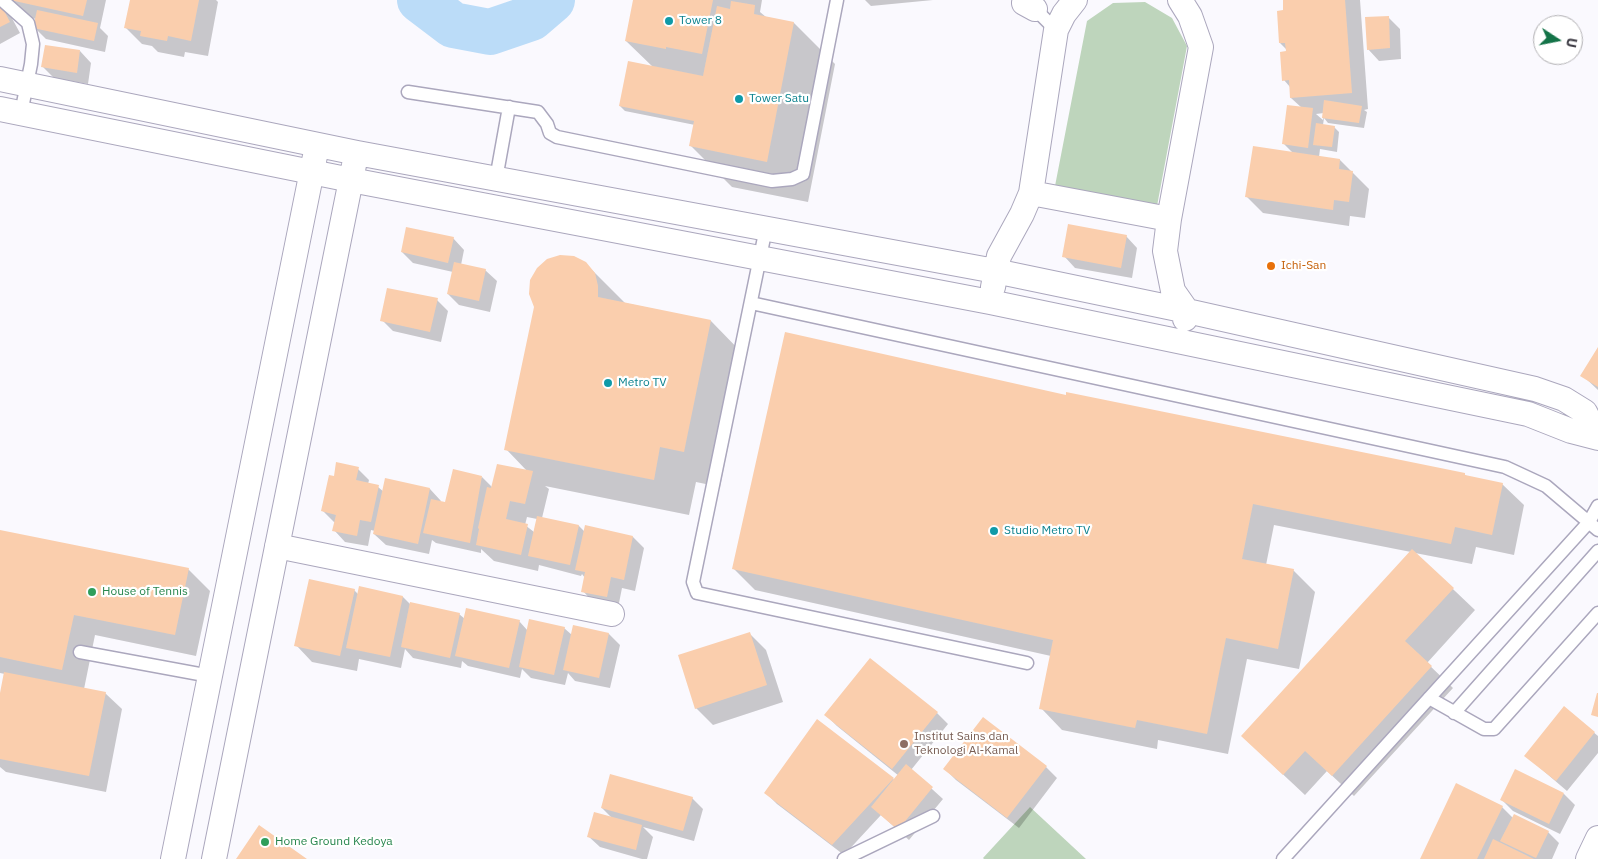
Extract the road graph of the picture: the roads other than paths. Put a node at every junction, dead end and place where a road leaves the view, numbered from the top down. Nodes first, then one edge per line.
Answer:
1 (2, 0) edge
2 (837, 0) edge
3 (1075, 0) edge
4 (1183, 1) edge
5 (1026, 4) edge
6 (1056, 30) junction
7 (0, 79) edge
8 (27, 84) junction
9 (408, 92) dead end
10 (509, 107) junction
11 (11, 111) edge
12 (317, 145) junction
13 (357, 153) junction
14 (312, 172) junction
15 (496, 179) junction
16 (351, 180) junction
17 (1032, 193) junction
18 (1169, 219) junction
19 (766, 228) junction
20 (760, 257) junction
21 (995, 271) junction
22 (990, 302) junction
23 (751, 303) junction
24 (1187, 311) junction
25 (1181, 342) junction
26 (1598, 437) edge
27 (1598, 506) edge
28 (1593, 526) edge
29 (277, 546) junction
30 (1598, 551) edge
31 (1598, 613) edge
32 (612, 614) dead end
33 (80, 652) dead end
34 (1027, 663) dead end
35 (210, 676) junction
36 (1429, 698) junction
37 (1454, 713) junction
38 (933, 816) dead end
39 (1598, 838) edge
40 (173, 859) edge
41 (214, 859) edge
42 (844, 859) edge
43 (1283, 859) edge
44 (1588, 859) edge

1 - 8 lane
2 - 10 lane
3 - 6 street
4 - 18 street
5 - 6 lane
6 - 17 street
7 - 8 street
8 - 11 lane
8 - 12 street
9 - 10 lane
10 - 15 lane
11 - 14 street
12 - 13 street
12 - 14 street
13 - 15 street
13 - 16 street
14 - 16 street
14 - 35 street
15 - 19 street
16 - 20 street
16 - 29 street
17 - 18 street
17 - 21 street
18 - 24 street
19 - 20 lane
19 - 21 street
20 - 22 street
20 - 23 lane
21 - 22 street
21 - 24 street
22 - 25 street
23 - 28 lane
23 - 34 lane
24 - 25 street
24 - 26 street
25 - 26 street
27 - 28 lane
28 - 36 lane
29 - 32 street
29 - 41 street
30 - 37 lane
31 - 37 lane
33 - 35 lane
35 - 40 street
36 - 37 lane
36 - 43 lane
38 - 42 lane
39 - 44 street

